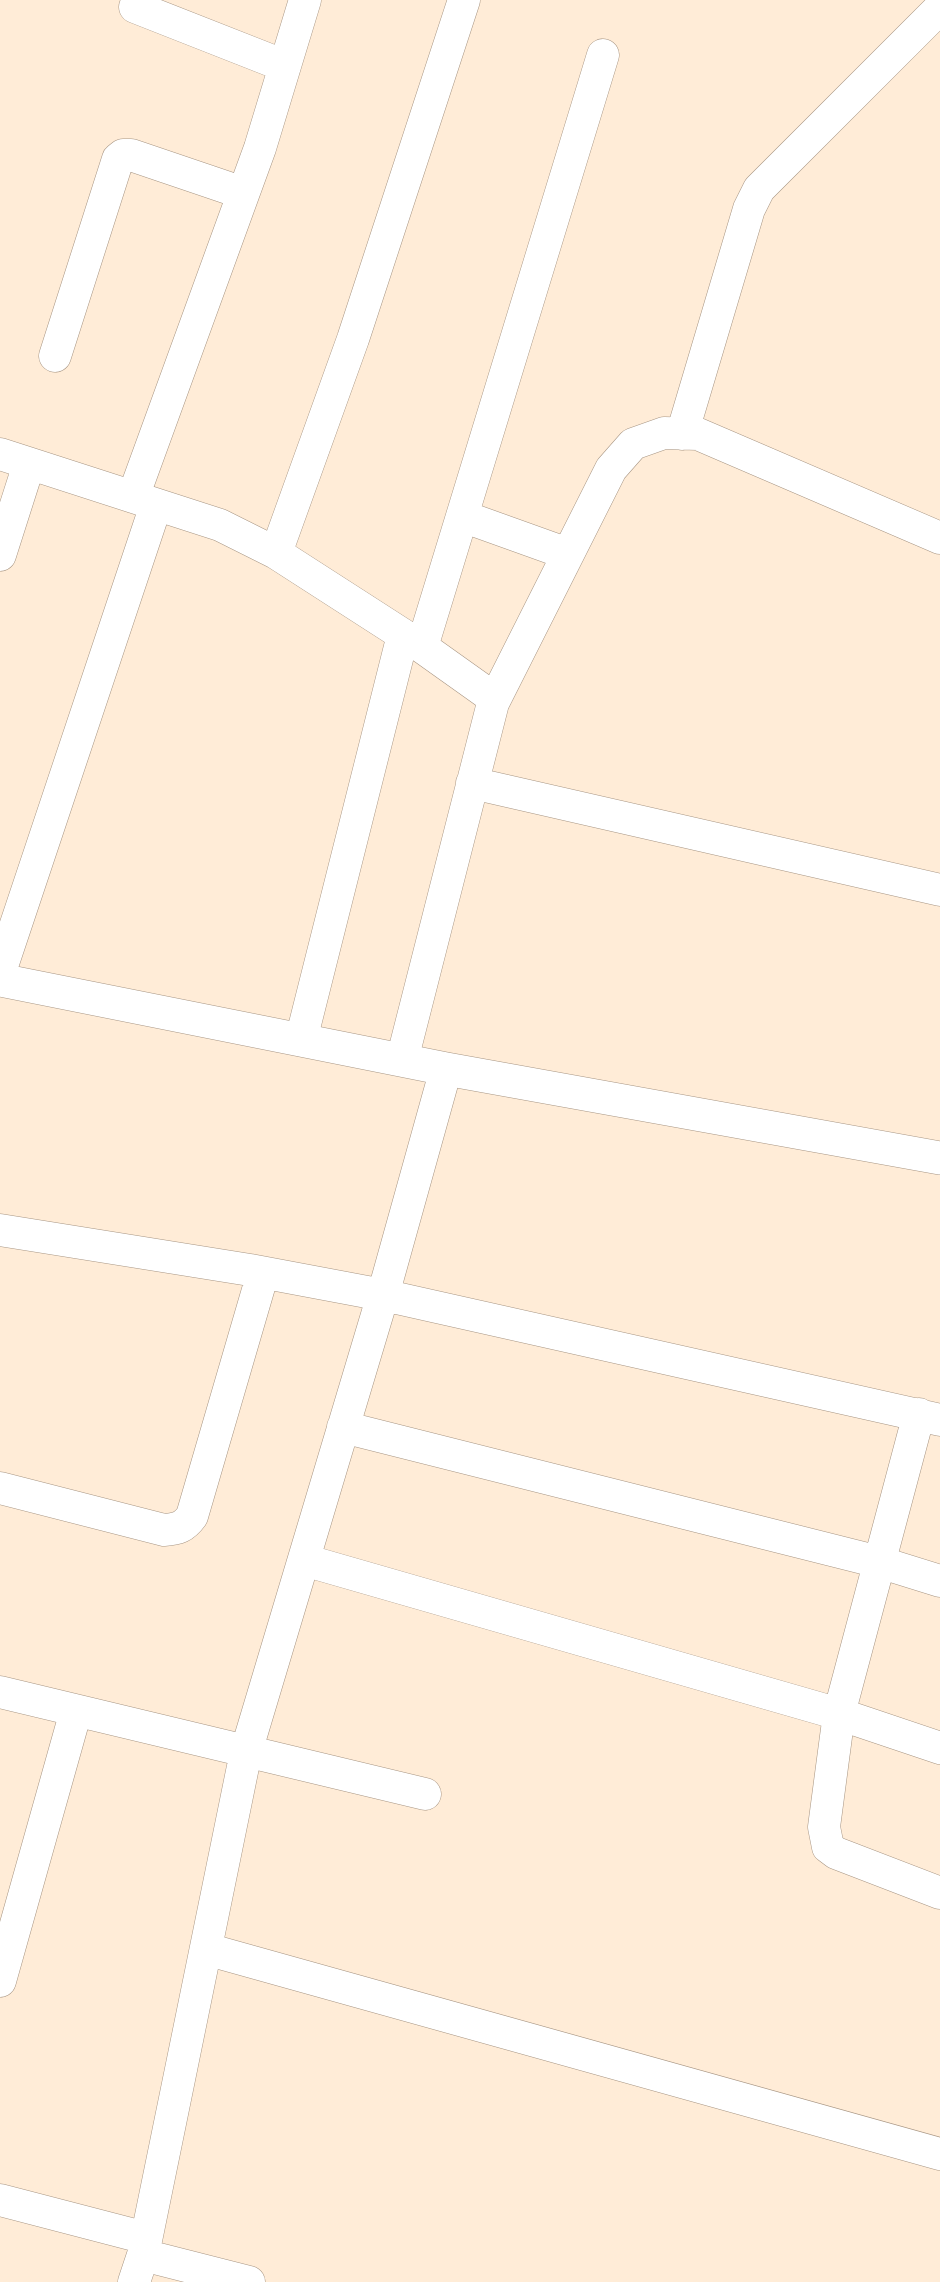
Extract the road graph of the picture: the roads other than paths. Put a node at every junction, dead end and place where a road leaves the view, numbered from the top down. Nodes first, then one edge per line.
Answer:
1 (305, 0) edge
2 (464, 0) edge
3 (135, 7) dead end
4 (940, 8) edge
5 (603, 55) dead end
6 (285, 66) junction
7 (243, 193) junction
8 (55, 356) dead end
9 (682, 434) junction
10 (14, 459) edge
11 (145, 501) junction
12 (462, 516) junction
13 (940, 538) edge
14 (276, 553) junction
15 (568, 554) junction
16 (0, 555) edge
17 (412, 641) junction
18 (495, 699) junction
19 (472, 783) junction
20 (940, 890) edge
21 (0, 972) edge
22 (0, 980) edge
23 (300, 1040) junction
24 (402, 1060) junction
25 (446, 1069) junction
26 (940, 1158) edge
27 (0, 1230) edge
28 (263, 1273) junction
29 (383, 1295) junction
30 (929, 1417) edge
31 (344, 1427) junction
32 (0, 1488) edge
33 (304, 1560) junction
34 (879, 1562) junction
35 (940, 1581) edge
36 (0, 1692) edge
37 (76, 1711) junction
38 (839, 1714) junction
39 (940, 1748) edge
40 (246, 1752) junction
41 (425, 1794) dead end
42 (940, 1893) edge
43 (206, 1949) junction
44 (0, 1981) edge
45 (940, 2154) edge
46 (0, 2200) edge
47 (141, 2258) edge
48 (249, 2282) edge

1 - 6 street
2 - 14 street
3 - 6 street
4 - 9 street
5 - 12 street
6 - 7 street
7 - 8 street
7 - 11 street
9 - 13 street
9 - 15 street
10 - 11 street
10 - 16 street
11 - 14 street
11 - 21 street
12 - 15 street
12 - 17 street
14 - 17 street
15 - 18 street
17 - 18 street
17 - 23 street
18 - 19 street
19 - 20 street
19 - 24 street
22 - 23 street
23 - 24 street
24 - 25 street
25 - 26 street
25 - 29 street
27 - 28 street
28 - 29 street
28 - 32 street
29 - 30 street
29 - 31 street
30 - 34 street
31 - 33 street
31 - 34 street
33 - 38 street
33 - 40 street
34 - 35 street
34 - 38 street
36 - 37 street
37 - 40 street
37 - 44 street
38 - 39 street
38 - 42 street
40 - 41 street
40 - 43 street
43 - 45 street
43 - 47 street
46 - 47 street
47 - 48 street

